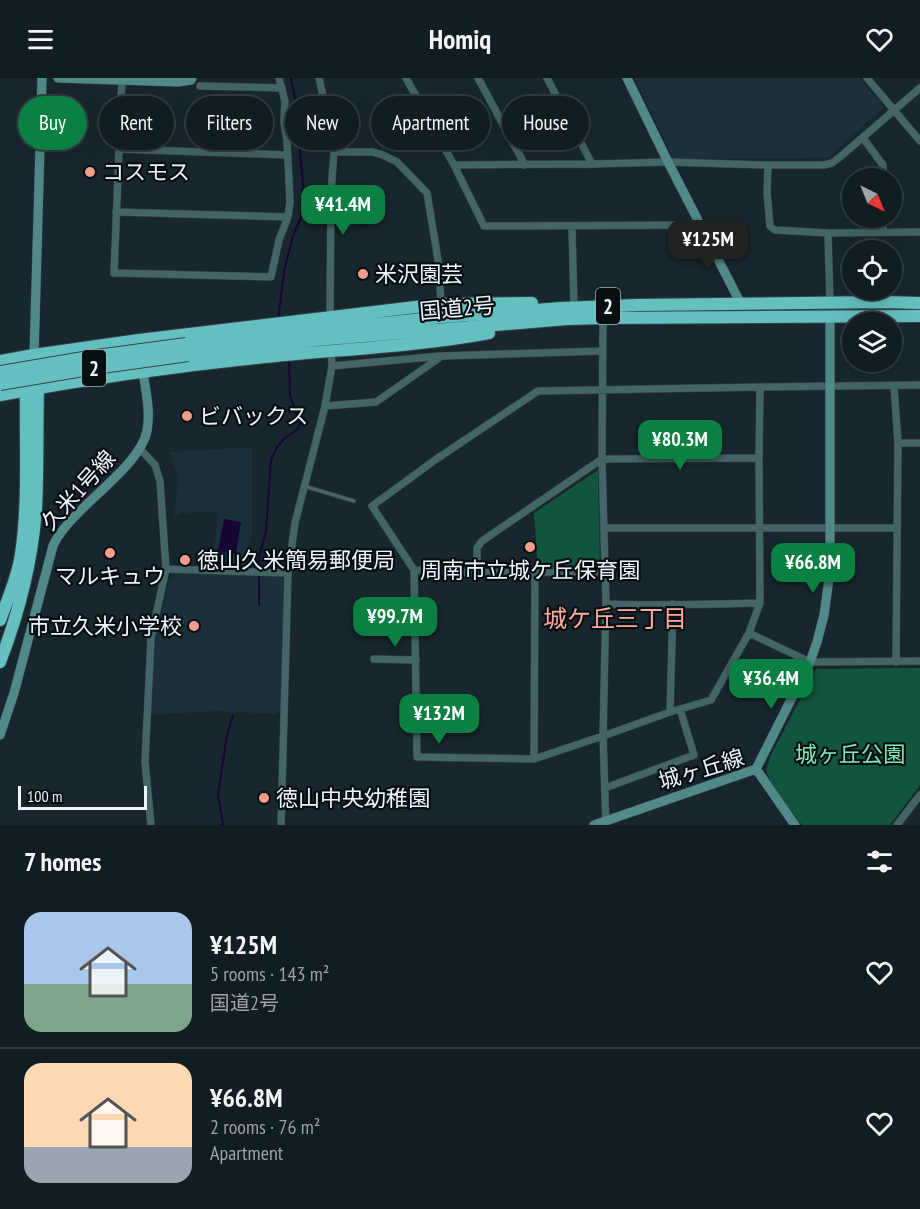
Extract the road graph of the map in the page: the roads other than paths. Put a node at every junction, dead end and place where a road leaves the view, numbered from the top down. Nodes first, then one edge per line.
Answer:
1 (42, 78) edge
2 (58, 78) edge
3 (192, 78) edge
4 (279, 78) edge
5 (320, 78) edge
6 (406, 78) edge
7 (478, 78) edge
8 (547, 78) edge
9 (627, 78) edge
10 (867, 78) edge
11 (122, 80) edge
12 (200, 86) dead end
13 (282, 88) junction
14 (920, 88) edge
15 (122, 96) edge
16 (894, 110) junction
17 (863, 138) junction
18 (920, 141) edge
19 (120, 150) edge
20 (148, 150) edge
21 (334, 152) junction
22 (287, 155) junction
23 (668, 162) junction
24 (592, 164) junction
25 (454, 165) junction
26 (525, 165) junction
27 (768, 165) junction
28 (883, 168) edge
29 (116, 212) junction
30 (288, 216) junction
31 (700, 225) junction
32 (572, 226) junction
33 (883, 228) edge
34 (883, 232) junction
35 (920, 232) edge
36 (828, 234) junction
37 (830, 303) junction
38 (920, 303) edge
39 (441, 304) junction
40 (741, 304) junction
41 (568, 312) junction
42 (920, 316) edge
43 (830, 317) junction
44 (330, 318) junction
45 (603, 318) junction
46 (296, 337) junction
47 (139, 340) junction
48 (187, 350) junction
49 (331, 351) junction
50 (602, 351) junction
51 (34, 355) junction
52 (442, 356) junction
53 (0, 361) edge
54 (332, 366) junction
55 (0, 372) edge
56 (143, 372) junction
57 (0, 384) edge
58 (894, 386) junction
59 (920, 386) edge
60 (760, 387) junction
61 (831, 387) junction
62 (32, 389) junction
63 (602, 390) junction
64 (0, 395) edge
65 (325, 406) junction
66 (898, 443) junction
67 (920, 443) edge
68 (140, 448) junction
69 (759, 458) junction
70 (602, 459) junction
71 (304, 486) junction
72 (354, 501) dead end
73 (760, 527) junction
74 (604, 528) junction
75 (897, 528) junction
76 (830, 529) junction
77 (166, 569) junction
78 (414, 570) junction
79 (535, 572) junction
80 (288, 573) junction
81 (477, 573) junction
82 (605, 573) junction
83 (760, 603) junction
84 (606, 604) junction
85 (673, 604) junction
86 (0, 620) edge
87 (749, 633) junction
88 (374, 659) dead end
89 (416, 660) junction
90 (920, 661) edge
91 (0, 662) edge
92 (810, 662) junction
93 (896, 662) junction
94 (680, 709) junction
95 (670, 712) junction
96 (0, 735) edge
97 (603, 736) junction
98 (534, 759) junction
99 (756, 769) junction
100 (605, 788) junction
101 (920, 795) edge
102 (606, 823) edge
103 (151, 825) edge
104 (281, 825) edge
105 (594, 825) edge
106 (795, 825) edge
107 (897, 825) edge

1 - 51 street
2 - 11 street
3 - 11 street
4 - 13 street
5 - 21 street
6 - 25 street
7 - 26 street
8 - 24 street
9 - 23 street
10 - 16 street
11 - 15 street
12 - 13 street
13 - 22 street
14 - 16 street
16 - 17 street
16 - 18 street
17 - 27 street
17 - 28 street
19 - 29 street
20 - 22 street
21 - 39 street
21 - 44 street
22 - 30 street
23 - 24 street
23 - 27 street
23 - 31 street
24 - 26 street
25 - 26 street
25 - 32 street
27 - 36 street
29 - 30 street
29 - 30 street
31 - 32 street
31 - 40 street
32 - 41 street
33 - 34 street
34 - 35 street
34 - 36 street
36 - 37 street
37 - 38 highway, 国道2号 / 2
37 - 40 highway, 国道2号 / 2
39 - 41 highway, 2
39 - 44 highway, 2
40 - 41 highway, 国道2号 / 2
41 - 45 highway, 国道2号 / 2
41 - 46 highway, 国道2号 / 2
41 - 49 highway, 2
42 - 43 highway, 国道2号 / 2
43 - 45 highway, 国道2号 / 2
43 - 61 street
44 - 46 highway, 2
45 - 50 street
46 - 47 highway, 2
46 - 48 highway, 国道2号 / 2
46 - 49 highway, 2
46 - 56 highway, 2
47 - 51 highway, 2
47 - 56 street, 久米1号線
48 - 55 highway, 国道2号 / 2, bridge
48 - 57 highway, 国道2号 / 2, bridge
49 - 54 street
50 - 52 street
50 - 63 street
51 - 53 highway, 2
51 - 62 highway
52 - 54 street
52 - 65 street
54 - 65 street
56 - 62 highway, 2
56 - 68 street, 久米1号線
58 - 59 street
58 - 61 street
58 - 66 street
60 - 61 street
60 - 63 street
60 - 69 street
61 - 76 street
62 - 64 highway, 2
62 - 86 highway
62 - 91 highway
63 - 70 street
63 - 78 street
65 - 71 street
66 - 67 street
66 - 75 street
68 - 77 street
68 - 96 street, 久米1号線
69 - 70 street
69 - 73 street
70 - 74 street
70 - 81 street
71 - 72 lane
71 - 80 street
73 - 74 street
73 - 76 street
73 - 83 street
74 - 82 street
75 - 76 street
75 - 93 street
76 - 92 street
77 - 80 street
77 - 103 street
78 - 81 street
78 - 89 street
79 - 81 street
79 - 82 street
79 - 98 street
80 - 104 street
82 - 84 street
83 - 85 street
83 - 87 street
84 - 85 street
84 - 97 street
85 - 95 street
87 - 92 street
87 - 94 street
88 - 89 street
89 - 98 street
90 - 93 street
92 - 93 street
92 - 99 street
94 - 95 street
94 - 100 street
95 - 97 street
97 - 98 street
97 - 100 street
99 - 102 street, 城ヶ丘線
99 - 106 street, 城ヶ丘線
100 - 102 street
101 - 107 street
102 - 105 street, 城ヶ丘線

